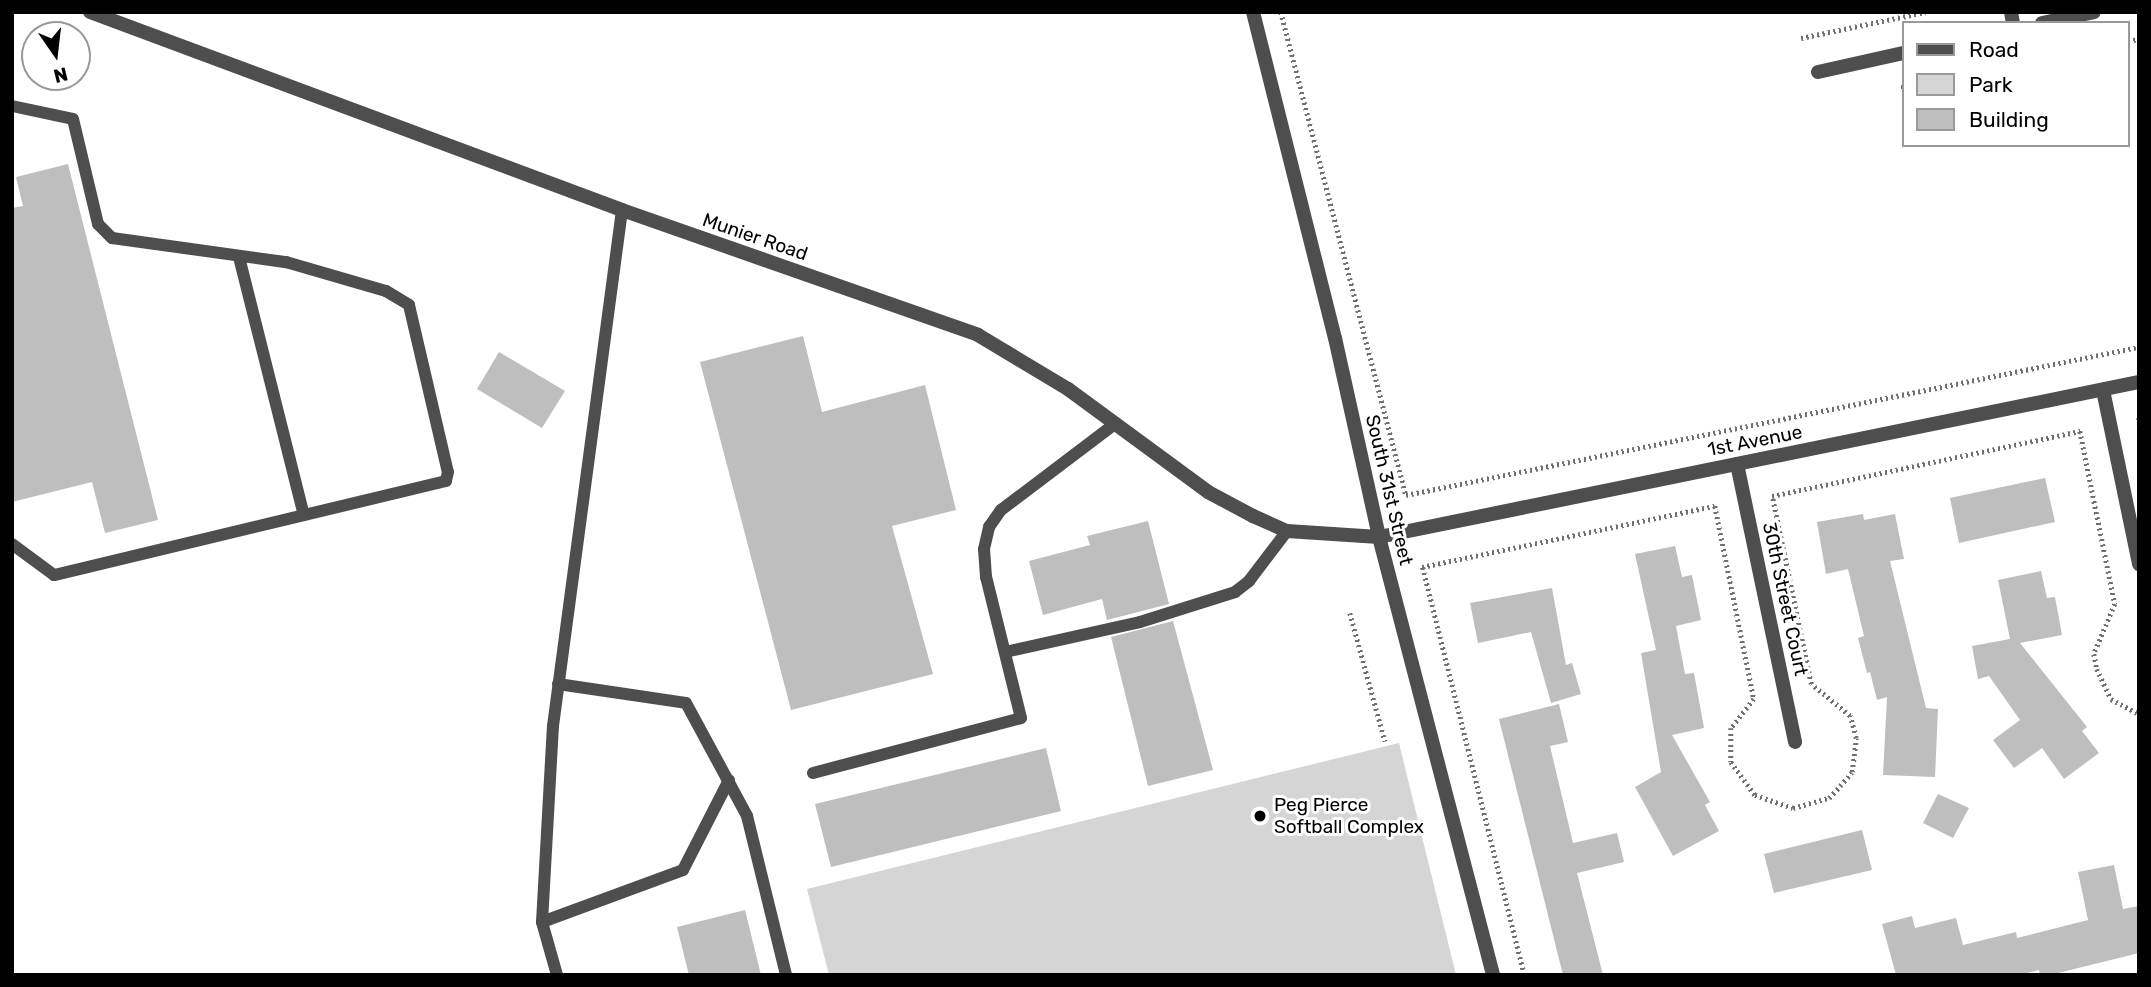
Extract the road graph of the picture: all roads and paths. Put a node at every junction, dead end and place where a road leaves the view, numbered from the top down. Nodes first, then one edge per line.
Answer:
1 (90, 12) edge
2 (1253, 12) edge
3 (1281, 12) edge
4 (1925, 12) edge
5 (2094, 12) edge
6 (2051, 21) edge
7 (1801, 38) dead end
8 (1902, 53) edge
9 (1818, 72) dead end
10 (12, 106) edge
11 (622, 210) junction
12 (239, 257) junction
13 (2139, 347) edge
14 (2139, 382) edge
15 (2103, 390) junction
16 (2139, 418) edge
17 (1116, 423) junction
18 (2139, 424) edge
19 (1737, 464) junction
20 (304, 515) junction
21 (1287, 531) junction
22 (1379, 537) junction
23 (12, 544) edge
24 (2139, 564) edge
25 (1350, 613) dead end
26 (1004, 652) junction
27 (558, 684) junction
28 (2139, 714) edge
29 (1385, 741) dead end
30 (1795, 743) dead end
31 (813, 773) dead end
32 (729, 780) junction
33 (542, 922) junction
34 (557, 975) edge
35 (786, 975) edge
36 (1493, 975) edge
37 (1524, 975) edge

1 - 11 street, Munier Road
2 - 22 street, South 31st Street
3 - 13 path
4 - 7 path
5 - 6 street
8 - 9 street
10 - 12 lane
11 - 17 street, Munier Road
11 - 27 lane
12 - 20 lane
12 - 20 lane
14 - 15 street, 1st Avenue
15 - 19 street, 1st Avenue
15 - 24 street
16 - 18 path
17 - 21 street, Munier Road
17 - 26 lane
19 - 22 street, 1st Avenue
19 - 30 street, 30th Street Court
20 - 23 lane
21 - 22 street, Munier Road
21 - 26 lane
22 - 36 street, South 31st Street
25 - 29 path
26 - 31 lane
27 - 32 lane
27 - 33 lane
28 - 37 path
32 - 33 lane
32 - 35 lane
33 - 34 lane

